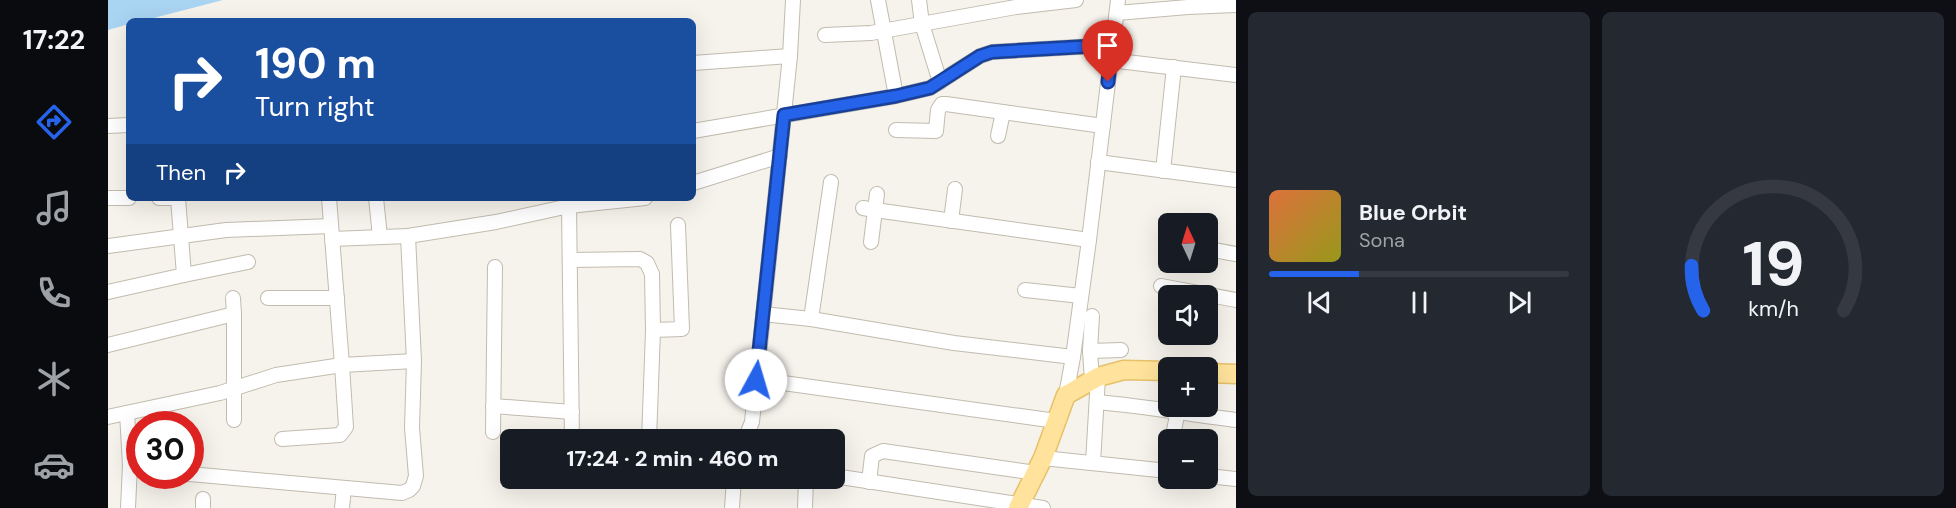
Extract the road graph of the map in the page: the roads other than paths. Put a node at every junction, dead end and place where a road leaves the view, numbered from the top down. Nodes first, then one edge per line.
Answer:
1 (793, 0) edge
2 (878, 0) edge
3 (919, 0) edge
4 (1076, 0) edge
5 (1218, 3) edge
6 (1236, 5) edge
7 (1117, 7) edge
8 (922, 24) junction
9 (884, 31) junction
10 (825, 34) dead end
11 (1112, 45) junction
12 (790, 56) junction
13 (1110, 60) junction
14 (696, 63) edge
15 (1174, 67) junction
16 (1236, 75) edge
17 (940, 82) junction
18 (896, 96) junction
19 (1003, 111) junction
20 (784, 115) junction
21 (126, 125) edge
22 (108, 126) edge
23 (1103, 126) junction
24 (696, 130) edge
25 (896, 130) dead end
26 (998, 136) dead end
27 (780, 156) junction
28 (1098, 162) junction
29 (1163, 171) junction
30 (1236, 180) edge
31 (696, 182) edge
32 (831, 182) dead end
33 (955, 189) dead end
34 (877, 194) dead end
35 (108, 198) edge
36 (126, 198) edge
37 (178, 201) edge
38 (329, 201) edge
39 (376, 201) edge
40 (616, 201) edge
41 (569, 206) junction
42 (869, 209) junction
43 (951, 220) junction
44 (678, 225) dead end
45 (331, 233) junction
46 (182, 236) junction
47 (408, 236) junction
48 (380, 237) junction
49 (1089, 240) junction
50 (871, 242) dead end
51 (108, 246) edge
52 (1218, 251) edge
53 (1236, 254) edge
54 (570, 260) junction
55 (248, 262) dead end
56 (495, 267) dead end
57 (184, 275) junction
58 (1025, 290) dead end
59 (108, 292) edge
60 (1082, 296) junction
61 (1218, 297) edge
62 (233, 298) dead end
63 (268, 298) dead end
64 (337, 298) junction
65 (1236, 300) edge
66 (234, 314) junction
67 (763, 314) junction
68 (1092, 316) dead end
69 (811, 320) junction
70 (653, 330) junction
71 (108, 345) edge
72 (1120, 350) dead end
73 (1090, 351) junction
74 (1073, 357) junction
75 (414, 361) junction
76 (342, 365) junction
77 (1158, 371) edge
78 (1218, 373) edge
79 (1236, 374) edge
80 (1095, 379) junction
81 (769, 381) dead end
82 (233, 390) junction
83 (1066, 394) junction
84 (1097, 402) junction
85 (493, 406) junction
86 (1158, 408) edge
87 (136, 411) edge
88 (572, 412) junction
89 (126, 413) edge
90 (108, 417) edge
91 (1218, 417) edge
92 (234, 420) dead end
93 (1236, 420) edge
94 (1056, 422) junction
95 (572, 429) edge
96 (649, 429) edge
97 (749, 429) edge
98 (493, 432) dead end
99 (282, 439) dead end
100 (1093, 463) junction
101 (1039, 465) junction
102 (1158, 470) edge
103 (204, 475) edge
104 (1218, 477) edge
105 (845, 478) edge
106 (1236, 479) edge
107 (869, 482) junction
108 (344, 488) junction
109 (129, 489) edge
110 (733, 489) edge
111 (806, 489) edge
112 (1019, 506) edge
113 (128, 508) edge
114 (342, 508) edge
115 (732, 508) edge
116 (805, 508) edge
117 (1042, 508) edge

1 - 12 street
2 - 9 street
3 - 8 street
4 - 8 street
5 - 6 street
5 - 7 street
7 - 11 street
8 - 9 street
8 - 17 street
9 - 10 street
9 - 18 street
11 - 13 street
11 - 17 street
12 - 14 street
12 - 20 street
13 - 15 street
13 - 23 street
15 - 16 street
15 - 29 street
17 - 18 street
18 - 20 street
19 - 23 street
19 - 25 street
19 - 26 street
20 - 24 street
20 - 27 street
21 - 22 street
23 - 28 street
27 - 31 street
27 - 67 street
28 - 29 street
28 - 49 street
29 - 30 street
32 - 69 street
33 - 43 street
34 - 42 street
35 - 36 street
37 - 46 street
38 - 45 street
39 - 48 street
40 - 41 street
41 - 47 street
41 - 54 street
42 - 43 street
42 - 50 street
43 - 49 street
44 - 70 street
45 - 46 street
45 - 48 street
45 - 64 street
46 - 51 street
46 - 57 street
47 - 48 street
47 - 75 street
49 - 60 street
52 - 53 street
54 - 70 street
54 - 88 street
55 - 57 street
56 - 85 street
57 - 59 street
58 - 60 street
60 - 74 street
61 - 65 street
62 - 66 street
63 - 64 street
64 - 76 street
66 - 71 street
66 - 82 street
67 - 69 street
67 - 97 street
68 - 73 street
69 - 74 street
70 - 96 street
72 - 73 street
73 - 80 street
74 - 83 street
75 - 76 street
75 - 108 street
76 - 82 street
76 - 99 street
77 - 80 main road
78 - 79 main road
80 - 83 main road
80 - 84 street
81 - 94 street
82 - 87 street
82 - 92 street
83 - 94 main road
84 - 86 street
84 - 100 street
85 - 88 street
85 - 98 street
88 - 95 street
89 - 90 street
91 - 93 street
94 - 101 main road
100 - 101 street
100 - 102 street
101 - 107 street
101 - 112 main road
103 - 108 street
104 - 106 street
105 - 107 street
107 - 112 street
108 - 114 street
109 - 113 street
110 - 115 street
111 - 116 street
112 - 117 street

